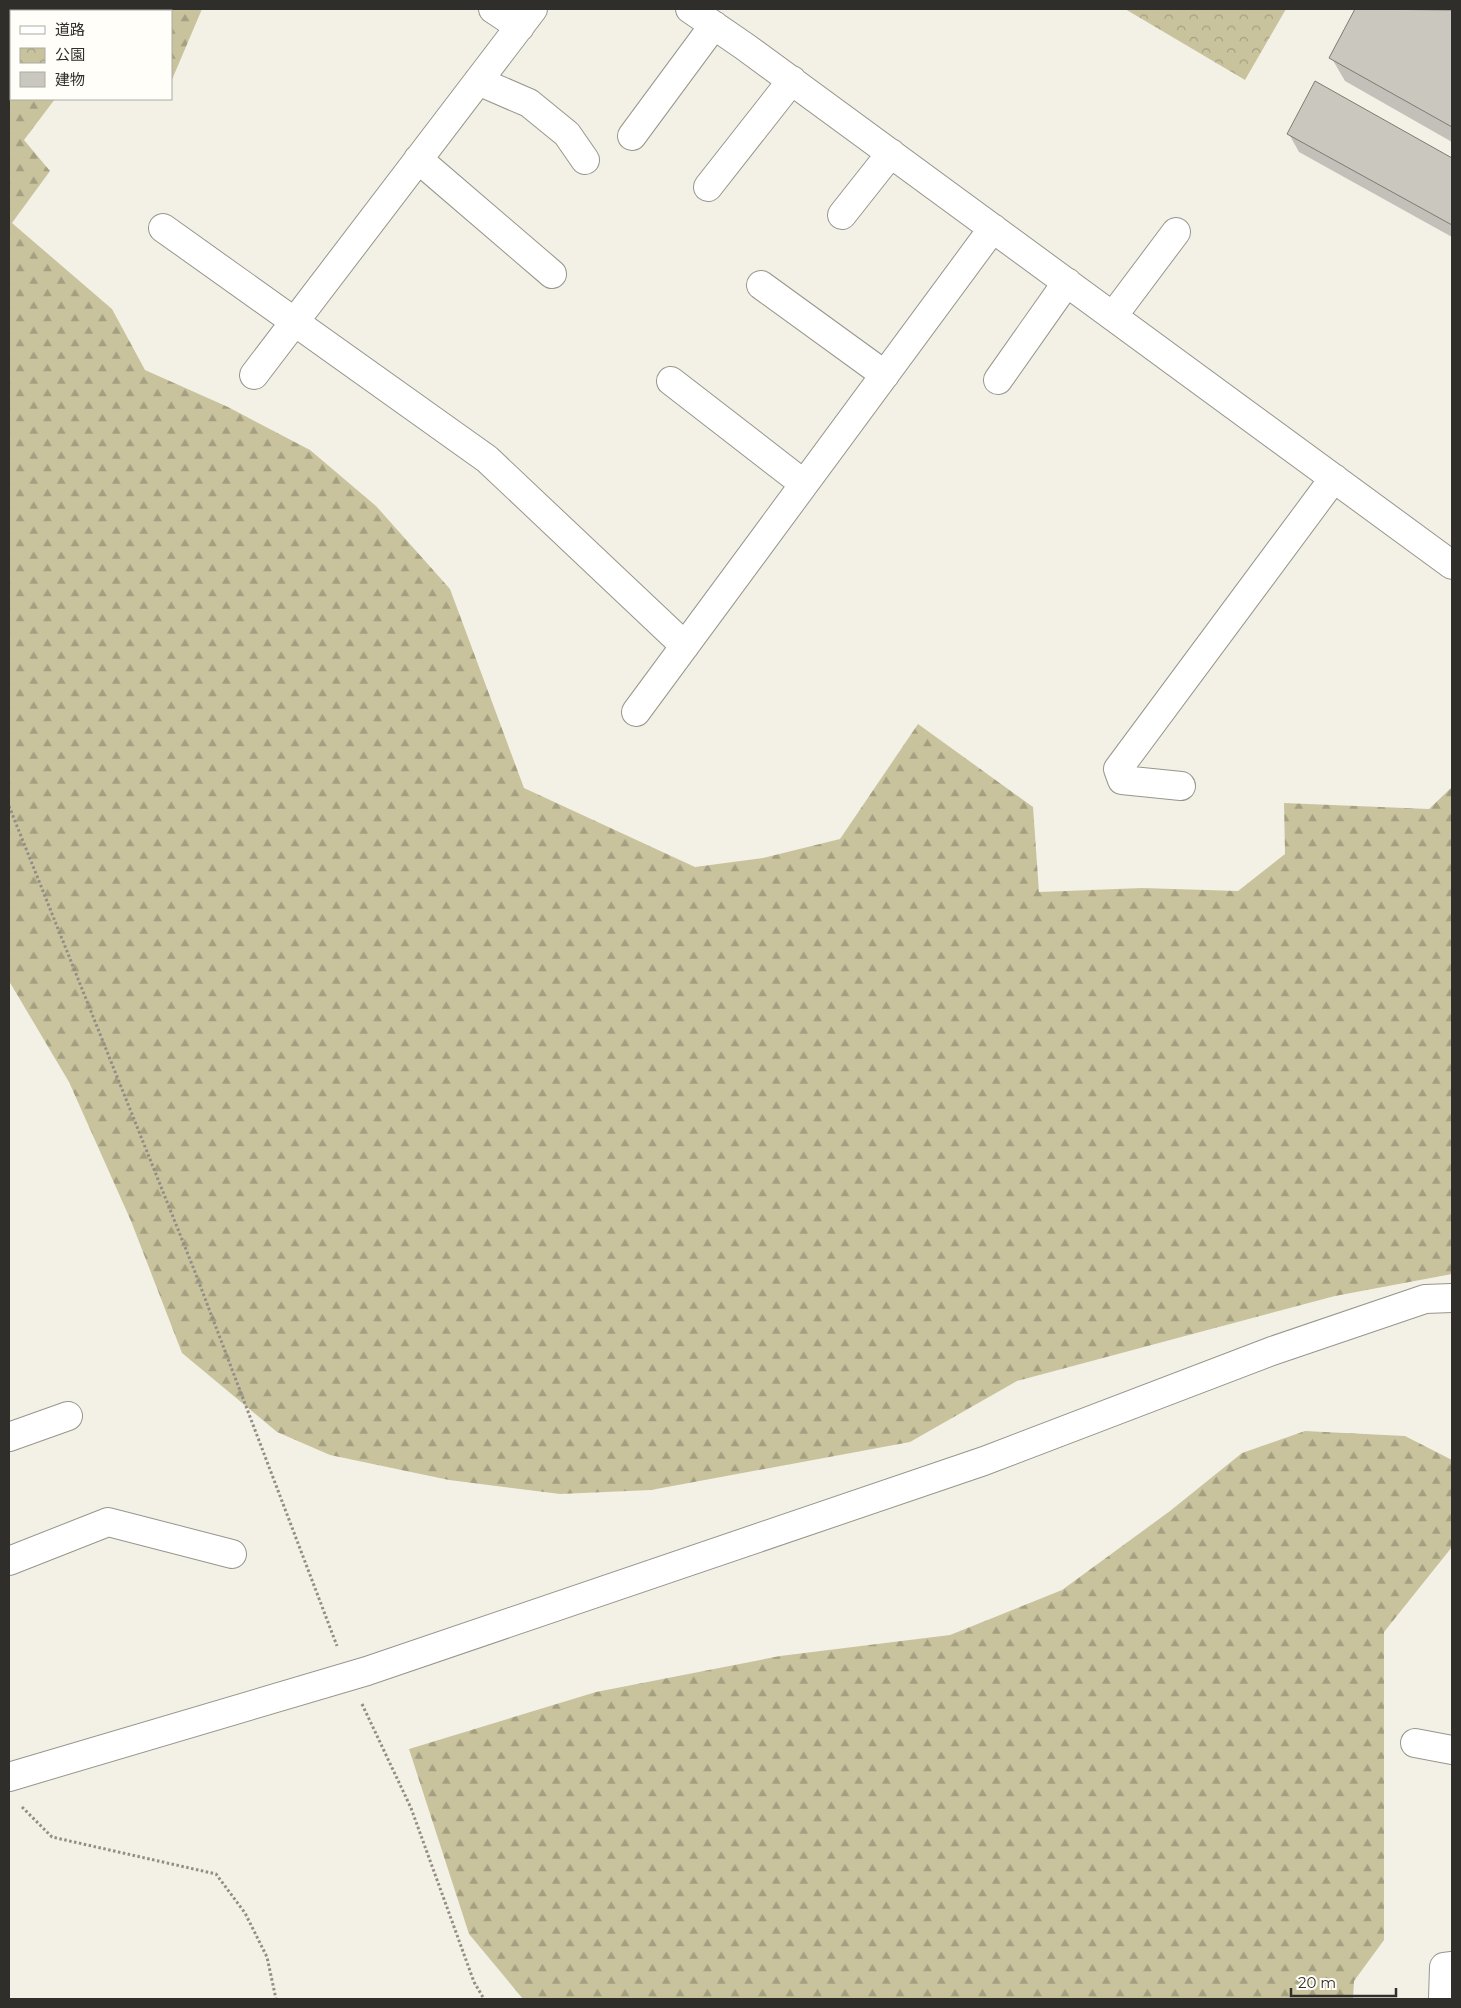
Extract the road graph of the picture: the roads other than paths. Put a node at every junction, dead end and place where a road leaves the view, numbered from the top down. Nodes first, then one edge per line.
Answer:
1 (493, 9) edge
2 (690, 9) edge
3 (527, 18) edge
4 (714, 25) junction
5 (792, 80) junction
6 (478, 81) junction
7 (632, 136) dead end
8 (891, 153) junction
9 (418, 159) junction
10 (585, 160) dead end
11 (708, 186) dead end
12 (842, 215) dead end
13 (163, 228) dead end
14 (993, 228) junction
15 (1176, 232) dead end
16 (552, 274) dead end
17 (1067, 282) junction
18 (761, 285) dead end
19 (1113, 316) junction
20 (294, 322) junction
21 (254, 374) dead end
22 (885, 375) junction
23 (998, 380) dead end
24 (671, 381) dead end
25 (1334, 478) junction
26 (804, 484) junction
27 (1452, 565) edge
28 (685, 646) junction
29 (636, 712) dead end
30 (1181, 786) dead end
31 (1452, 1298) edge
32 (68, 1416) dead end
33 (9, 1437) edge
34 (232, 1554) dead end
35 (9, 1561) edge
36 (1415, 1743) dead end
37 (1452, 1750) edge
38 (9, 1777) edge
39 (1452, 1966) edge
40 (1443, 1999) edge

1 - 3 street
2 - 4 street
3 - 6 street
4 - 5 street
4 - 7 street
5 - 8 street
5 - 11 street
6 - 9 street
6 - 10 street
8 - 12 street
8 - 14 street
9 - 16 street
9 - 20 street
13 - 20 street
14 - 17 street
14 - 22 street
15 - 19 street
17 - 19 street
17 - 23 street
18 - 22 street
19 - 25 street
20 - 21 street
20 - 28 street
22 - 26 street
24 - 26 street
25 - 27 street
25 - 30 street
26 - 28 street
28 - 29 street
31 - 38 street
32 - 33 street
34 - 35 street
36 - 37 street
39 - 40 street

